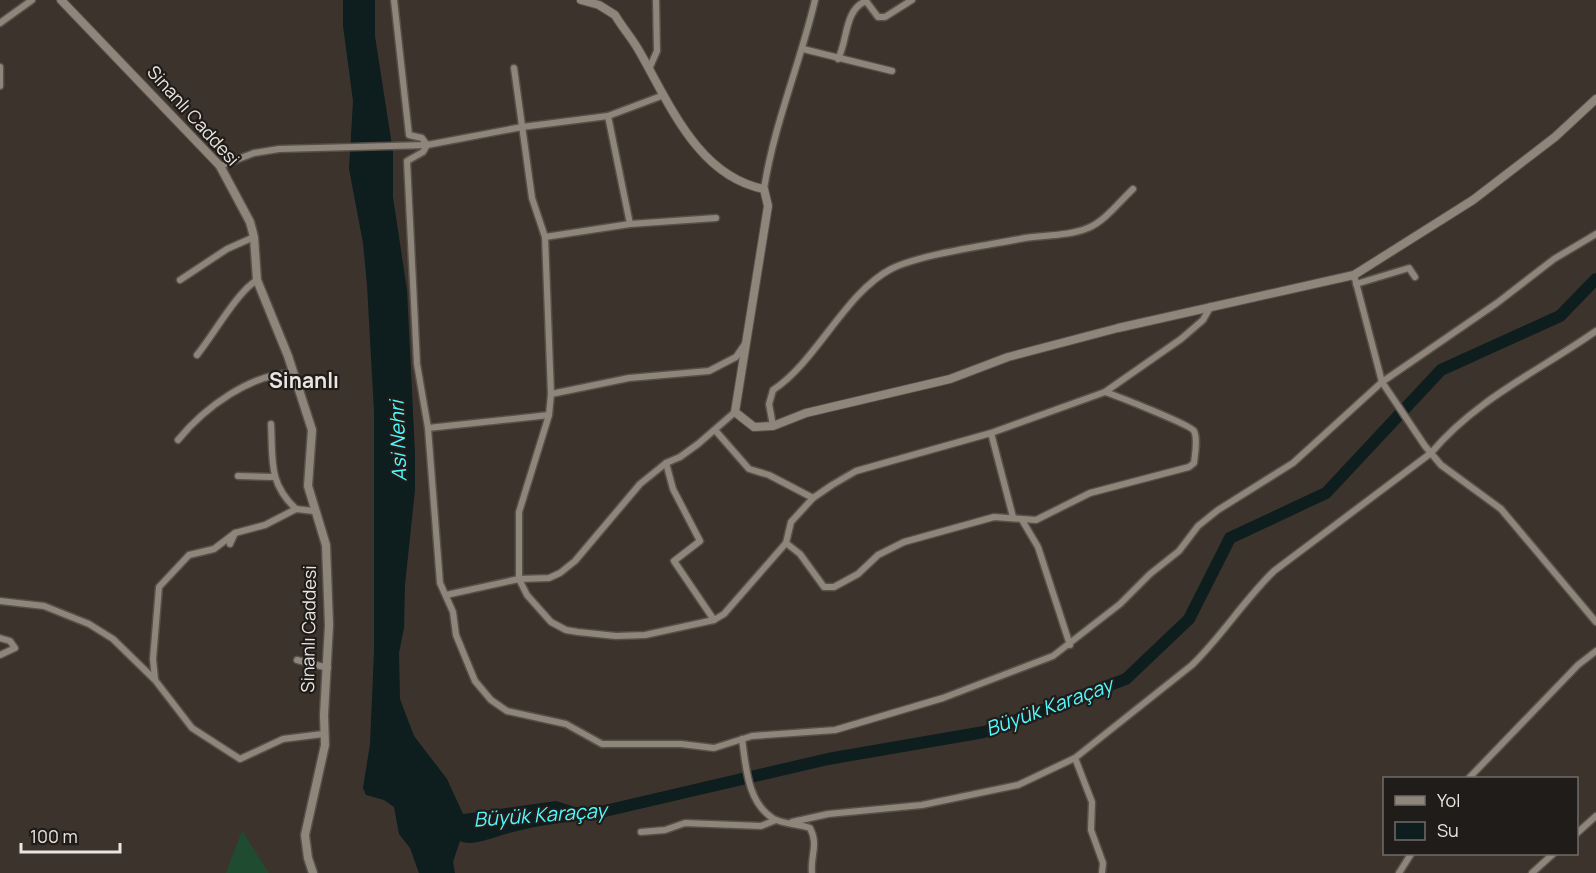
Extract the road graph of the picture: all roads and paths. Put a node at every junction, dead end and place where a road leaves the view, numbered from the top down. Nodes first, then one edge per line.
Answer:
1 (32, 0) edge
2 (61, 0) edge
3 (394, 0) edge
4 (581, 0) edge
5 (656, 0) edge
6 (815, 0) edge
7 (912, 0) edge
8 (0, 23) edge
9 (803, 49) junction
10 (838, 59) junction
11 (0, 67) edge
12 (514, 68) dead end
13 (649, 69) junction
14 (892, 71) dead end
15 (0, 86) edge
16 (664, 95) junction
17 (1596, 99) edge
18 (608, 116) junction
19 (522, 127) junction
20 (427, 145) junction
21 (220, 166) junction
22 (764, 189) junction
23 (1134, 189) dead end
24 (717, 218) dead end
25 (630, 224) junction
26 (1596, 234) edge
27 (255, 237) junction
28 (545, 237) junction
29 (1354, 275) junction
30 (1415, 277) dead end
31 (180, 280) dead end
32 (257, 280) junction
33 (1356, 284) junction
34 (1211, 306) junction
35 (1596, 332) edge
36 (745, 344) junction
37 (196, 355) dead end
38 (294, 374) junction
39 (1382, 382) junction
40 (1105, 392) junction
41 (551, 394) junction
42 (735, 412) junction
43 (549, 415) junction
44 (271, 424) dead end
45 (773, 426) junction
46 (428, 428) junction
47 (715, 430) junction
48 (991, 433) junction
49 (178, 440) dead end
50 (1431, 453) junction
51 (666, 463) junction
52 (238, 476) dead end
53 (273, 477) junction
54 (813, 498) junction
55 (296, 510) junction
56 (314, 511) junction
57 (1013, 517) junction
58 (1022, 519) junction
59 (235, 533) junction
60 (786, 543) junction
61 (230, 544) dead end
62 (519, 579) junction
63 (446, 595) junction
64 (0, 601) edge
65 (714, 620) junction
66 (1596, 622) edge
67 (0, 638) edge
68 (1070, 645) junction
69 (1596, 651) edge
70 (0, 655) edge
71 (297, 660) dead end
72 (328, 668) junction
73 (155, 680) junction
74 (323, 734) junction
75 (741, 739) junction
76 (1075, 758) junction
77 (1470, 777) edge
78 (1596, 816) edge
79 (777, 820) junction
80 (792, 822) junction
81 (641, 832) dead end
82 (1578, 832) edge
83 (1410, 855) edge
84 (1552, 855) edge
85 (313, 873) edge
86 (812, 873) edge
87 (1102, 873) edge
88 (1399, 873) edge
89 (1532, 873) edge

1 - 8 street
2 - 21 street, Sinanlı Caddesi
3 - 20 street
4 - 13 street
5 - 13 street
6 - 9 street
7 - 10 street
9 - 10 street
9 - 22 street
10 - 14 street
11 - 15 street
12 - 19 street
13 - 16 street
16 - 18 street
16 - 22 street
17 - 29 street
18 - 19 street
18 - 25 street
19 - 20 street
19 - 28 street
20 - 21 street
20 - 46 street
21 - 27 main road, Sinanlı Caddesi
22 - 36 street
23 - 45 street
24 - 25 street
25 - 28 street
26 - 39 street
27 - 31 street
27 - 32 main road, Sinanlı Caddesi
28 - 41 street
29 - 33 street
29 - 34 street
30 - 33 street
32 - 37 street
32 - 38 main road, Sinanlı Caddesi
33 - 39 street
34 - 40 street
34 - 45 street
35 - 50 street
36 - 41 street
36 - 42 street
38 - 49 street
38 - 56 main road, Sinanlı Caddesi
39 - 50 street
39 - 68 street
40 - 48 street
40 - 58 street
41 - 43 street
42 - 45 street
42 - 47 street
43 - 46 street
43 - 62 street
44 - 53 street
46 - 63 street
47 - 51 street
47 - 54 street
48 - 54 street
48 - 57 street
50 - 66 street
50 - 76 street
51 - 62 street
51 - 65 street
52 - 53 street
53 - 55 street
54 - 60 street
55 - 56 street
55 - 59 street
56 - 72 main road, Sinanlı Caddesi
57 - 58 street
57 - 60 street
58 - 68 street
59 - 61 street
59 - 73 street
60 - 65 street
62 - 63 street
62 - 65 street
63 - 75 street
64 - 73 street
67 - 70 street
68 - 75 street
69 - 77 street
71 - 72 street
72 - 74 main road, Sinanlı Caddesi
73 - 74 street
74 - 85 main road, Sinanlı Caddesi
75 - 79 street
76 - 80 street
76 - 87 street
78 - 82 street
79 - 80 street
79 - 81 street
80 - 86 street
83 - 88 street
84 - 89 street

